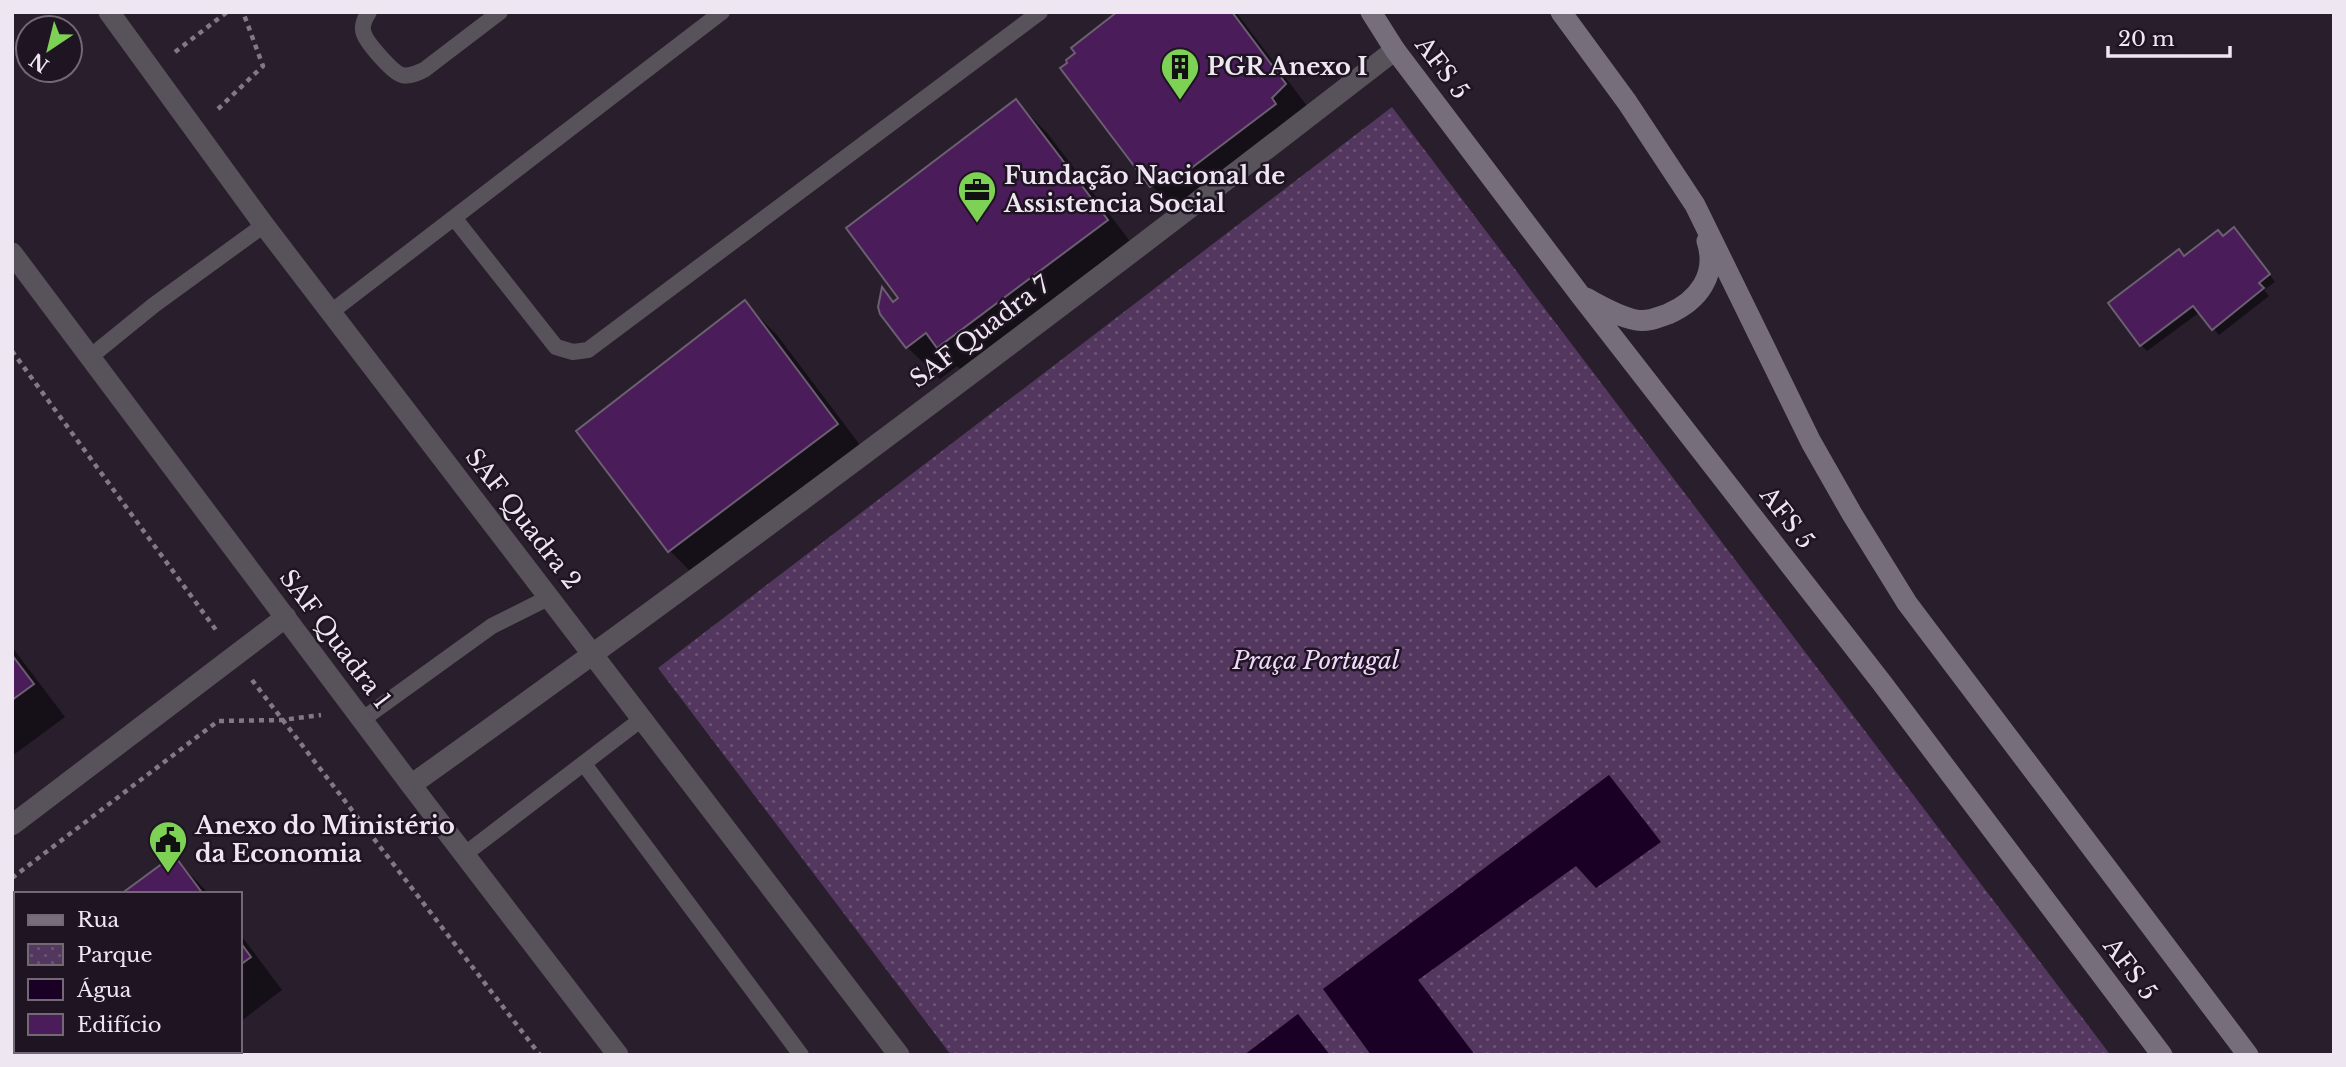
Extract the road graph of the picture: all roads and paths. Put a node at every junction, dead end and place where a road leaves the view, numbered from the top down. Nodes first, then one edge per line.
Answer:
1 (108, 12) edge
2 (227, 12) edge
3 (243, 12) edge
4 (369, 12) edge
5 (499, 12) edge
6 (722, 12) edge
7 (1040, 12) edge
8 (1371, 12) edge
9 (1561, 12) edge
10 (191, 41) dead end
11 (1395, 50) junction
12 (218, 109) dead end
13 (1695, 205) junction
14 (455, 219) junction
15 (264, 225) junction
16 (12, 253) edge
17 (1581, 296) junction
18 (331, 312) junction
19 (12, 351) edge
20 (90, 357) junction
21 (550, 597) junction
22 (286, 617) junction
23 (594, 654) junction
24 (234, 656) junction
25 (360, 715) junction
26 (643, 718) junction
27 (282, 720) junction
28 (584, 764) junction
29 (411, 785) junction
30 (12, 825) edge
31 (465, 854) junction
32 (12, 878) edge
33 (540, 1055) edge
34 (618, 1055) edge
35 (800, 1055) edge
36 (899, 1055) edge
37 (2162, 1055) edge
38 (2248, 1055) edge

1 - 15 street, SAF Quadra 2
2 - 10 path
3 - 12 path
4 - 5 lane
6 - 14 lane
7 - 14 lane
8 - 11 main road, AFS 5
9 - 13 main road, AFS 5
11 - 17 main road, AFS 5
11 - 23 street, SAF Quadra 7
13 - 17 main road
13 - 38 main road, AFS 5
14 - 18 lane
15 - 18 street, SAF Quadra 2
15 - 20 lane
16 - 20 street, SAF Quadra 1
17 - 37 main road, AFS 5
18 - 21 street, SAF Quadra 2
19 - 24 path
20 - 22 street, SAF Quadra 1
21 - 23 street, SAF Quadra 2
21 - 25 lane
22 - 24 street
22 - 25 street, SAF Quadra 1
23 - 26 street, SAF Quadra 2
23 - 29 street, SAF Quadra 7
24 - 27 path
24 - 30 street
25 - 27 path
25 - 29 street, SAF Quadra 1
26 - 28 lane
26 - 36 street, SAF Quadra 2
27 - 32 path
27 - 33 path
28 - 31 lane
28 - 35 lane
29 - 31 street, SAF Quadra 1
31 - 34 street, SAF Quadra 1

